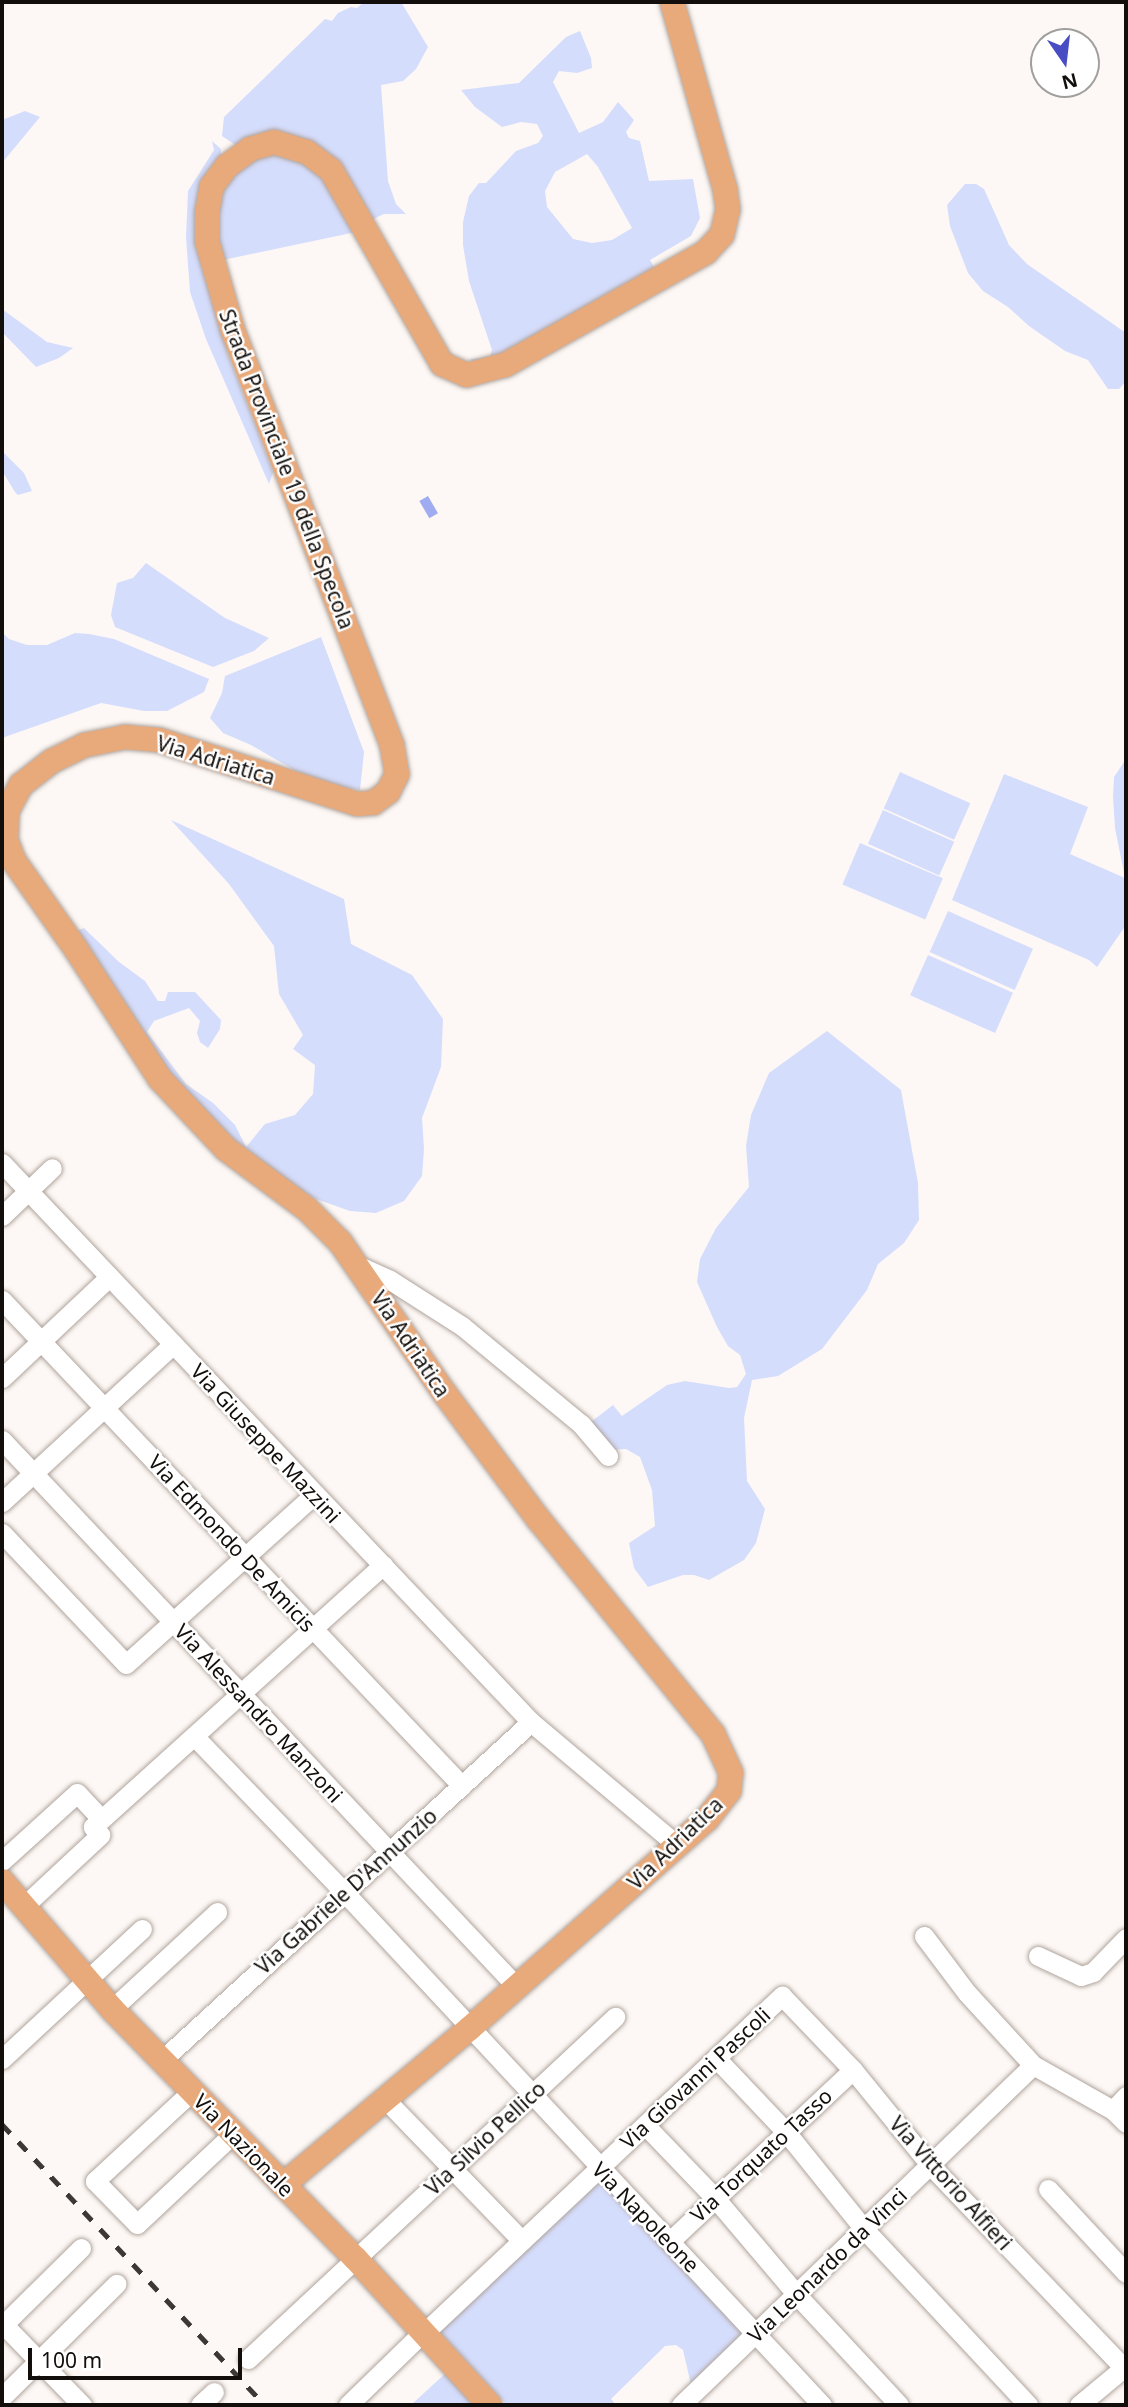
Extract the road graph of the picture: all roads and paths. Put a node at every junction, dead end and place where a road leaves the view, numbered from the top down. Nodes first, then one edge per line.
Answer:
1 (672, 2) edge
2 (394, 750) joint
3 (2, 1163) edge
4 (52, 1168) dead end
5 (28, 1191) junction
6 (2, 1216) edge
7 (359, 1266) junction
8 (109, 1277) junction
9 (2, 1300) edge
10 (41, 1341) junction
11 (173, 1344) junction
12 (2, 1378) edge
13 (104, 1408) junction
14 (2, 1440) edge
15 (608, 1456) dead end
16 (33, 1473) junction
17 (315, 1494) junction
18 (2, 1502) edge
19 (2, 1533) edge
20 (245, 1557) junction
21 (383, 1565) junction
22 (173, 1621) junction
23 (313, 1628) junction
24 (241, 1693) junction
25 (531, 1722) junction
26 (194, 1736) junction
27 (462, 1786) junction
28 (97, 1823) junction
29 (677, 1845) junction
30 (390, 1852) junction
31 (2, 1861) edge
32 (2, 1881) edge
33 (345, 1893) junction
34 (25, 1905) junction
35 (217, 1912) dead end
36 (142, 1929) dead end
37 (924, 1937) dead end
38 (1126, 1938) edge
39 (1038, 1956) dead end
40 (87, 1979) junction
41 (517, 1987) junction
42 (782, 1996) joint
43 (113, 2009) junction
44 (615, 2017) dead end
45 (470, 2028) junction
46 (716, 2058) junction
47 (2, 2059) edge
48 (161, 2061) junction
49 (1033, 2065) junction
50 (853, 2070) junction
51 (191, 2092) junction
52 (531, 2095) junction
53 (385, 2099) junction
54 (1122, 2110) edge
55 (645, 2125) junction
56 (786, 2132) junction
57 (233, 2134) junction
58 (931, 2166) junction
59 (600, 2168) junction
60 (452, 2169) junction
61 (283, 2185) junction
62 (1048, 2189) dead end
63 (715, 2198) junction
64 (864, 2229) junction
65 (522, 2241) junction
66 (670, 2241) junction
67 (81, 2248) dead end
68 (356, 2259) junction
69 (1126, 2273) edge
70 (116, 2284) dead end
71 (796, 2294) junction
72 (2, 2324) edge
73 (757, 2332) junction
74 (424, 2333) junction
75 (248, 2359) dead end
76 (38, 2361) junction
77 (1125, 2367) edge
78 (2, 2397) edge
79 (1090, 2402) edge
80 (82, 2405) edge
81 (348, 2405) edge
82 (491, 2405) edge
83 (681, 2405) edge
84 (822, 2405) edge
85 (899, 2405) edge
86 (1028, 2405) edge

1 - 2 main road, Strada Provinciale 19 della Specola
2 - 7 main road, Via Adriatica
3 - 5 street, Via Giuseppe Mazzini
4 - 5 street
5 - 6 street
5 - 8 street, Via Giuseppe Mazzini
7 - 15 street
7 - 29 main road, Via Adriatica
8 - 10 street
8 - 11 street, Via Giuseppe Mazzini
9 - 10 street, Via Edmondo De Amicis
10 - 12 street
10 - 13 street, Via Edmondo De Amicis
11 - 13 street
11 - 17 street, Via Giuseppe Mazzini
13 - 16 street
13 - 20 street, Via Edmondo De Amicis
14 - 16 street, Via Alessandro Manzoni
16 - 18 street
16 - 22 street, Via Alessandro Manzoni
17 - 20 street
17 - 21 street, Via Giuseppe Mazzini
19 - 22 street
20 - 22 street
20 - 23 street, Via Edmondo De Amicis
21 - 23 street
21 - 25 street, Via Giuseppe Mazzini
22 - 24 street, Via Alessandro Manzoni
23 - 24 street
23 - 27 street, Via Edmondo De Amicis
24 - 26 street
24 - 30 street, Via Alessandro Manzoni
25 - 27 street, Via Gabriele D'Annunzio
25 - 29 street, Via Giuseppe Mazzini
26 - 28 street
26 - 33 street, Via Napoleone
27 - 30 street, Via Gabriele D'Annunzio
28 - 31 street
28 - 34 street
29 - 41 main road, Via Adriatica
30 - 33 street, Via Gabriele D'Annunzio
30 - 41 street, Via Alessandro Manzoni
32 - 34 main road, Via Nazionale
33 - 45 street, Via Napoleone
33 - 48 street, Via Gabriele D'Annunzio
34 - 40 main road, Via Nazionale
35 - 43 street
36 - 40 street
37 - 49 street
38 - 39 street
40 - 43 main road, Via Nazionale
40 - 47 street
41 - 45 main road, Via Adriatica
42 - 46 street, Via Giovanni Pascoli
42 - 50 street, Via Vittorio Alfieri
43 - 48 main road, Via Nazionale
44 - 52 street, Via Silvio Pellico
45 - 52 street, Via Napoleone
45 - 53 main road, Via Adriatica
46 - 55 street, Via Giovanni Pascoli
46 - 56 street
48 - 51 main road, Via Nazionale
49 - 54 street
49 - 58 street, Via Leonardo da Vinci
50 - 56 street, Via Torquato Tasso
50 - 58 street, Via Vittorio Alfieri
51 - 57 main road, Via Nazionale
51 - 57 street
52 - 59 street, Via Napoleone
52 - 60 street, Via Silvio Pellico
53 - 60 street
53 - 61 main road, Via Adriatica
55 - 59 street, Via Giovanni Pascoli
55 - 63 street
56 - 63 street, Via Torquato Tasso
56 - 64 street
57 - 61 main road, Via Nazionale
58 - 64 street, Via Leonardo da Vinci
58 - 77 street, Via Vittorio Alfieri
59 - 65 street, Via Giovanni Pascoli
59 - 66 street, Via Napoleone
60 - 65 street
60 - 68 street, Via Silvio Pellico
61 - 68 main road, Via Nazionale
62 - 69 street
63 - 66 street, Via Torquato Tasso
63 - 71 street
64 - 71 street, Via Leonardo da Vinci
64 - 86 street
65 - 74 street, Via Giovanni Pascoli
66 - 73 street, Via Napoleone
67 - 72 street
68 - 74 main road, Via Nazionale
68 - 75 street, Via Silvio Pellico
70 - 76 street
71 - 73 street, Via Leonardo da Vinci
71 - 85 street
72 - 76 street
73 - 83 street, Via Leonardo da Vinci
73 - 84 street, Via Napoleone
74 - 81 street, Via Giovanni Pascoli
74 - 82 main road, Via Nazionale
76 - 78 street
76 - 80 street
77 - 79 street

